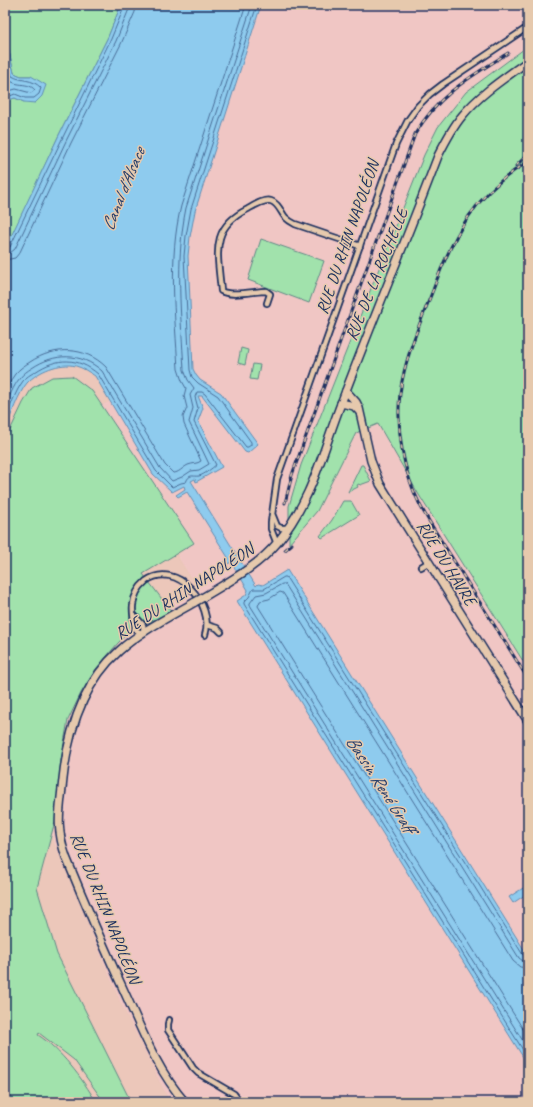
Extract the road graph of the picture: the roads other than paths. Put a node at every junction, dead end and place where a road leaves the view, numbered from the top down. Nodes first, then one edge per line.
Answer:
1 (528, 27) edge
2 (528, 61) edge
3 (360, 246) junction
4 (267, 304) dead end
5 (346, 391) junction
6 (341, 403) junction
7 (361, 413) junction
8 (272, 511) junction
9 (287, 527) junction
10 (276, 544) junction
11 (429, 562) junction
12 (421, 567) dead end
13 (133, 615) junction
14 (208, 625) junction
15 (135, 629) junction
16 (143, 630) junction
17 (221, 632) dead end
18 (205, 635) dead end
19 (125, 646) junction
20 (528, 721) edge
21 (169, 1020) dead end
22 (185, 1102) edge
23 (240, 1102) edge

1 - 3 street, RUE DU RHIN NAPOLÉON
2 - 5 main road, RUE DE LA ROCHELLE
3 - 4 street
3 - 8 street, RUE DU RHIN NAPOLÉON
5 - 6 main road, RUE DE LA ROCHELLE
5 - 7 main road, RUE DU HAVRE
6 - 7 main road
6 - 9 main road, RUE DE LA ROCHELLE
7 - 11 main road, RUE DU HAVRE
8 - 9 street
8 - 10 street, RUE DU RHIN NAPOLÉON
9 - 10 main road, RUE DU RHIN NAPOLÉON
10 - 16 main road, RUE DU RHIN NAPOLÉON
11 - 12 street
11 - 20 main road, RUE DU HAVRE
13 - 14 street
13 - 15 street
13 - 16 street
14 - 17 street
14 - 18 street
15 - 16 street
15 - 19 street
16 - 19 main road, RUE DU RHIN NAPOLÉON
19 - 22 main road, RUE DU RHIN NAPOLÉON
21 - 23 street

